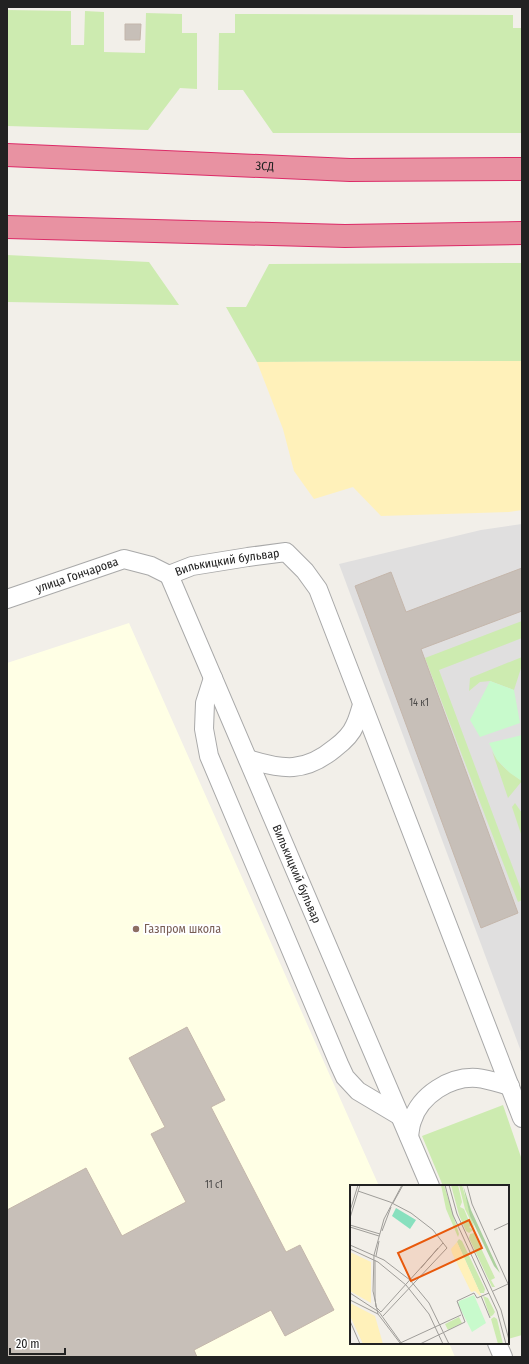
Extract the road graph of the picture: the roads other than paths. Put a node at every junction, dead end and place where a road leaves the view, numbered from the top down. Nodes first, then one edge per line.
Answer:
1 (7, 155) edge
2 (522, 169) edge
3 (7, 227) edge
4 (522, 233) edge
5 (169, 575) junction
6 (7, 600) edge
7 (213, 678) junction
8 (362, 705) junction
9 (248, 759) junction
10 (510, 1086) junction
11 (400, 1116) junction
12 (522, 1118) edge
13 (409, 1136) junction
14 (430, 1185) edge
15 (497, 1344) edge
16 (503, 1357) edge

1 - 2 highway, ЗСД
3 - 4 highway
5 - 6 street, улица Гончарова
5 - 7 street, Вилькицкий бульвар
5 - 8 street, Вилькицкий бульвар
7 - 9 street, Вилькицкий бульвар
7 - 11 street
8 - 9 street
8 - 10 street, Вилькицкий бульвар
9 - 11 street, Вилькицкий бульвар
10 - 12 street, Вилькицкий бульвар
10 - 13 street
11 - 13 street, Вилькицкий бульвар
13 - 14 street, Вилькицкий бульвар
15 - 16 street

